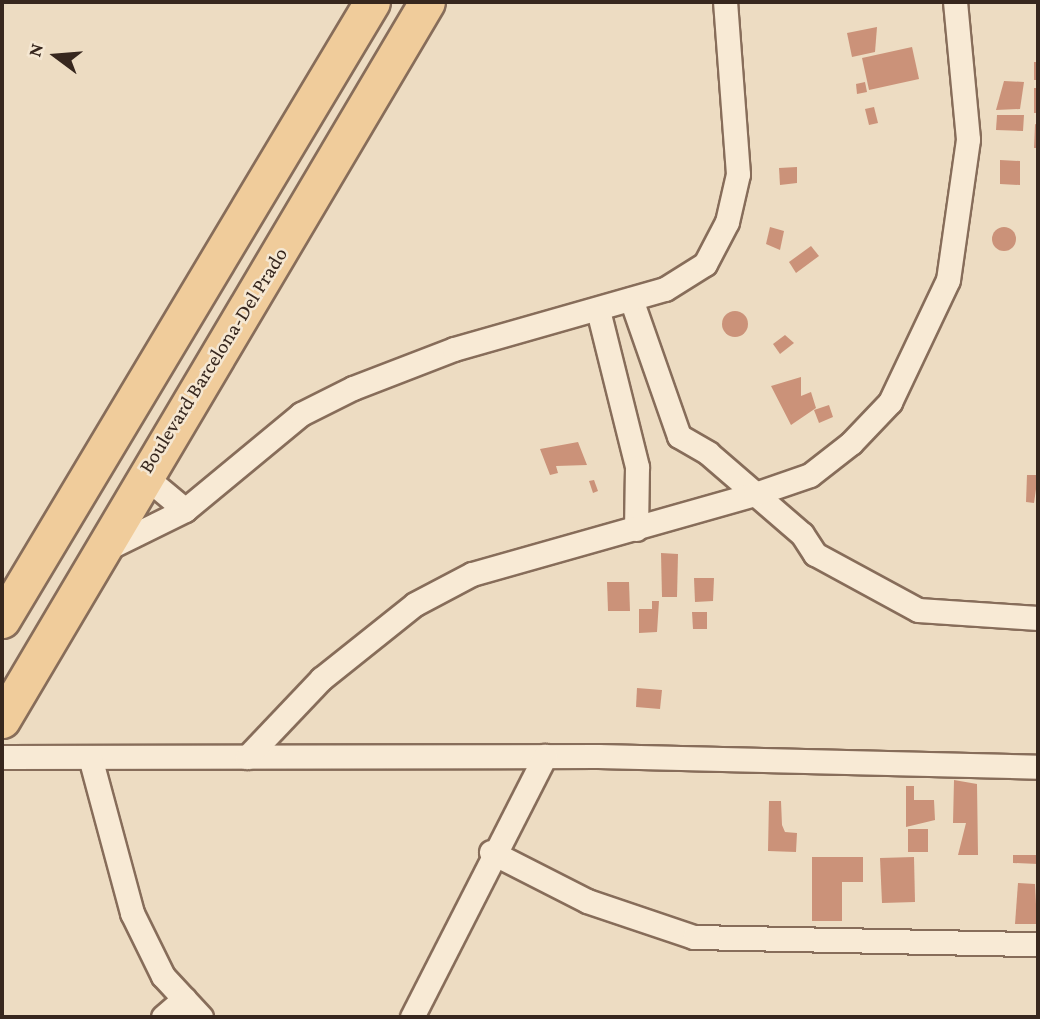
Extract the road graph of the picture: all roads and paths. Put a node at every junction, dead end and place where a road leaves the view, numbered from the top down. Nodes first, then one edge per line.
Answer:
1 (372, 2) edge
2 (427, 2) edge
3 (725, 2) edge
4 (955, 2) edge
5 (631, 299) junction
6 (598, 310) junction
7 (142, 474) junction
8 (755, 494) junction
9 (185, 510) junction
10 (636, 529) junction
11 (94, 554) junction
12 (1038, 618) edge
13 (2, 620) edge
14 (2, 720) edge
15 (545, 756) junction
16 (2, 757) edge
17 (90, 757) junction
18 (247, 757) junction
19 (1038, 767) edge
20 (491, 852) junction
21 (1038, 944) edge
22 (184, 999) junction
23 (163, 1017) edge
24 (201, 1017) edge
25 (412, 1017) edge

1 - 13 main road
2 - 7 main road, Boulevard Barcelona-Del Prado
3 - 5 street
4 - 8 street
5 - 6 street
5 - 8 street
6 - 9 street
6 - 10 street
7 - 9 street
7 - 11 main road, Boulevard Barcelona-Del Prado
8 - 10 street
8 - 12 street
9 - 11 street
10 - 18 street
11 - 14 main road, Boulevard Barcelona-Del Prado
15 - 18 street
15 - 19 street
15 - 20 street
16 - 17 street
17 - 18 street
17 - 22 street
20 - 21 street
20 - 25 street
22 - 23 street
22 - 24 street

